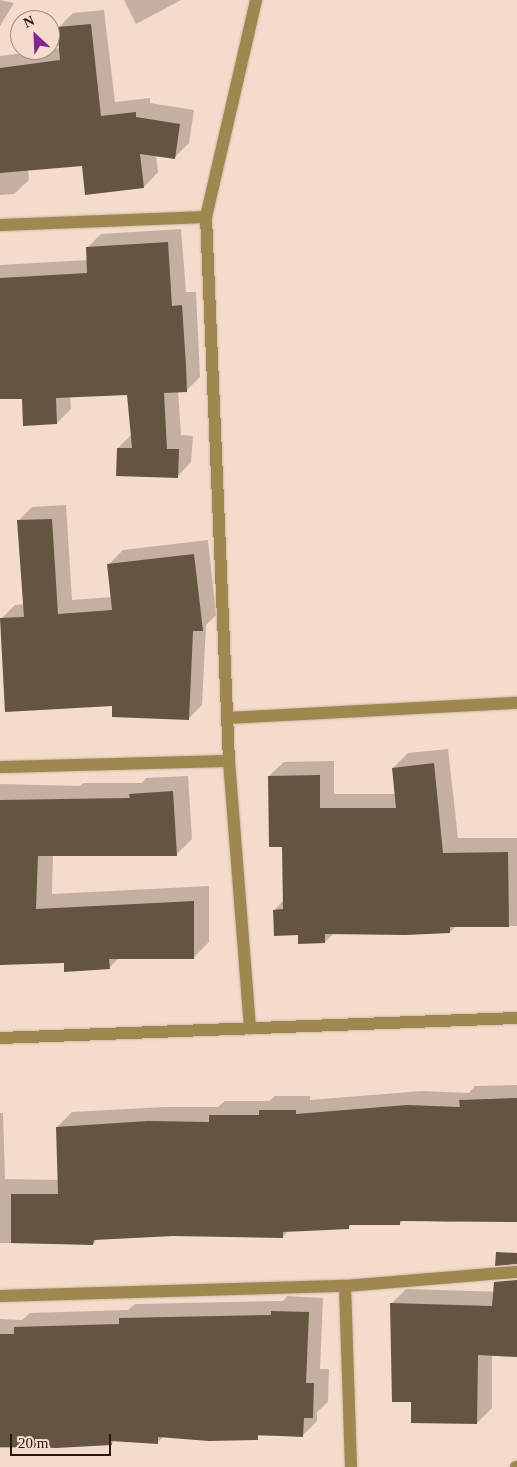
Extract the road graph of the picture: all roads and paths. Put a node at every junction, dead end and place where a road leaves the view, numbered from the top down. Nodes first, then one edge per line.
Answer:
1 (256, 0) edge
2 (206, 216) junction
3 (0, 225) edge
4 (517, 703) edge
5 (228, 718) junction
6 (229, 761) junction
7 (0, 767) edge
8 (517, 1018) edge
9 (250, 1028) junction
10 (0, 1038) edge
11 (517, 1272) edge
12 (345, 1286) junction
13 (0, 1296) edge
14 (351, 1467) edge

1 - 2 street
2 - 3 street
2 - 5 street
4 - 5 street
5 - 6 street
6 - 7 street
6 - 9 street
8 - 9 street
9 - 10 street
11 - 12 street
12 - 13 street
12 - 14 street

